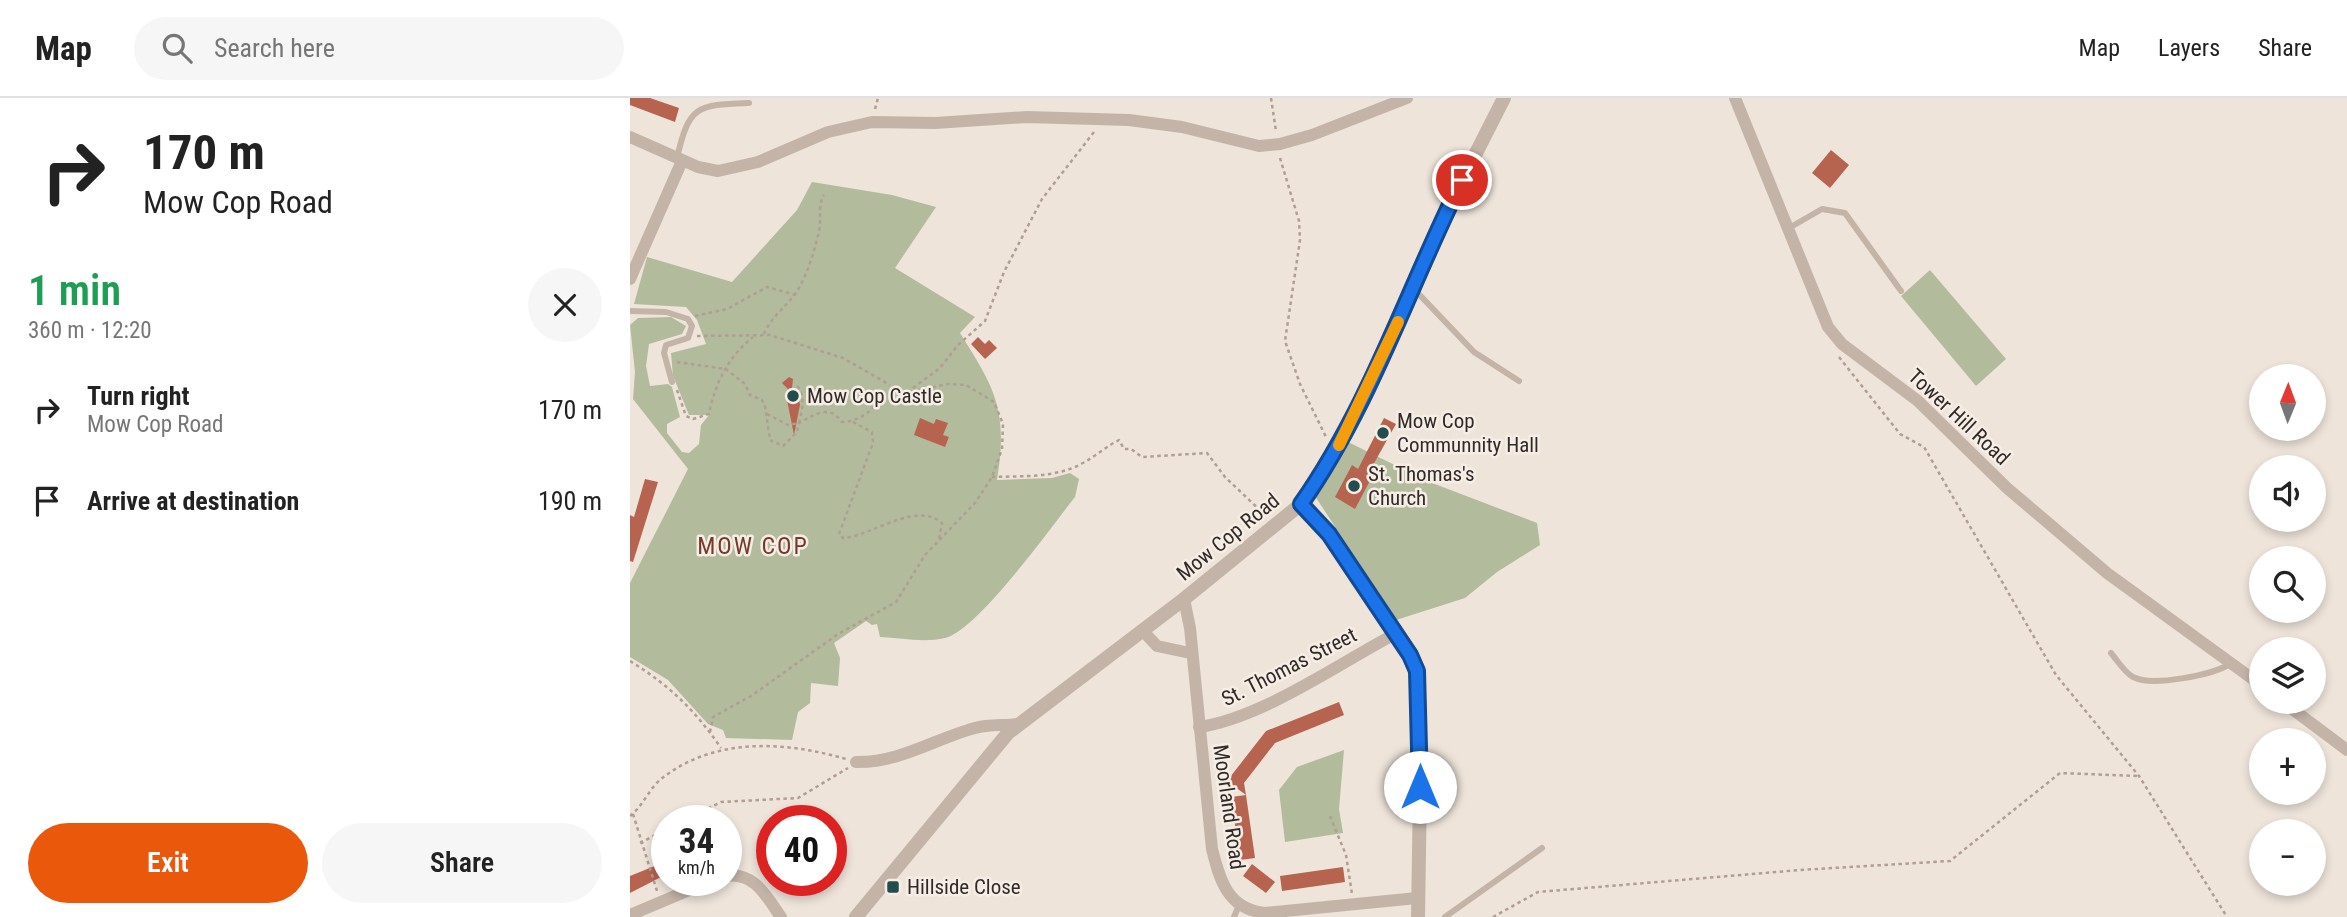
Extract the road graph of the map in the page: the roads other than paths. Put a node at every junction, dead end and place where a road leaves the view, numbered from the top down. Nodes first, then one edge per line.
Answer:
1 (1407, 98) edge
2 (1504, 98) edge
3 (1735, 98) edge
4 (749, 103) dead end
5 (630, 138) edge
6 (680, 159) junction
7 (1789, 228) junction
8 (631, 275) edge
9 (1413, 288) junction
10 (1901, 291) dead end
11 (630, 311) edge
12 (1520, 381) dead end
13 (672, 382) road end
14 (1301, 504) junction
15 (1184, 599) junction
16 (1142, 630) junction
17 (1395, 635) junction
18 (1190, 653) junction
19 (2111, 653) dead end
20 (2232, 663) junction
21 (2249, 676) edge
22 (2299, 714) edge
23 (1018, 724) junction
24 (1199, 727) junction
25 (2347, 750) edge
26 (856, 762) road end
27 (1542, 848) dead end
28 (742, 876) edge
29 (676, 896) edge
30 (1417, 898) junction
31 (1237, 911) edge
32 (630, 915) edge
33 (781, 917) edge
34 (856, 917) edge
35 (1418, 917) edge
36 (1445, 917) edge

1 - 6 street
2 - 9 street, Mow Cop Road
3 - 7 street, Tower Hill Road
4 - 6 lane
5 - 6 street
6 - 8 street
7 - 10 lane
7 - 20 street, Tower Hill Road
9 - 12 lane
9 - 14 street, Mow Cop Road
11 - 13 lane
14 - 15 street, Mow Cop Road
14 - 17 street
15 - 16 street, Mow Cop Road
15 - 18 street, Moorland Road
16 - 18 street
16 - 23 street, Mow Cop Road
17 - 24 street, St. Thomas Street
17 - 30 street
18 - 24 street, Moorland Road
19 - 20 lane
20 - 21 street, Tower Hill Road
22 - 25 street
23 - 26 street
23 - 34 street, Mow Cop Road
24 - 31 street, Moorland Road
27 - 36 lane
28 - 33 street
29 - 32 street
30 - 31 street, Moorland Road
30 - 35 street

